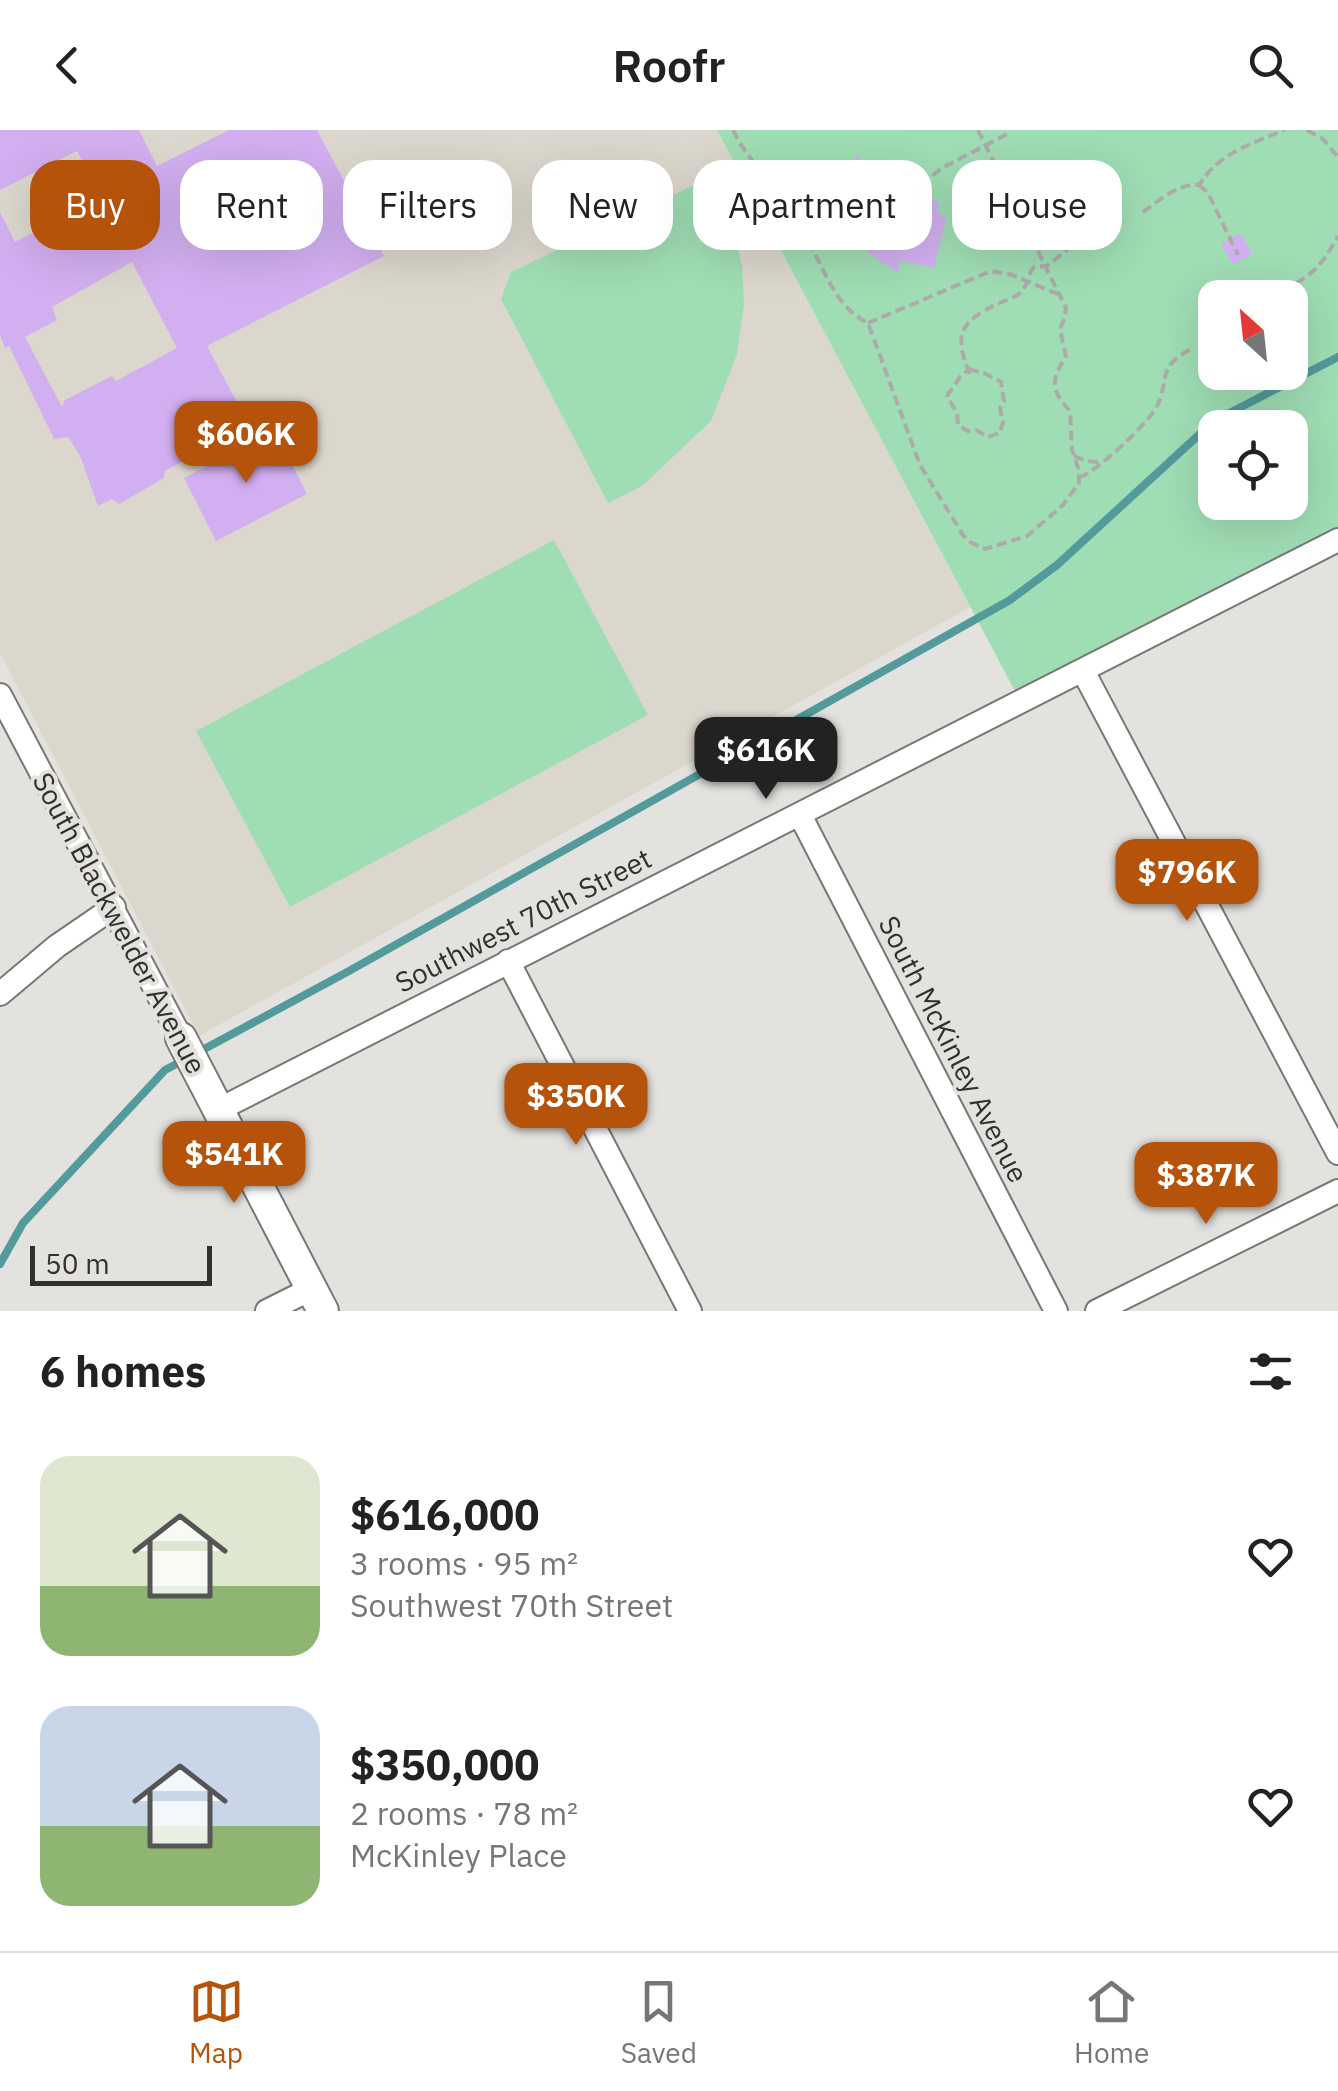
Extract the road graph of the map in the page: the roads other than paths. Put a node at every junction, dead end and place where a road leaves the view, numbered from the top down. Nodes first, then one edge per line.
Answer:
1 (1338, 540) edge
2 (1083, 670) junction
3 (0, 695) edge
4 (800, 815) junction
5 (114, 907) junction
6 (508, 960) junction
7 (0, 994) edge
8 (181, 1038) joint
9 (218, 1110) junction
10 (1338, 1153) edge
11 (1338, 1191) edge
12 (317, 1300) edge
13 (267, 1311) edge
14 (690, 1311) edge
15 (1056, 1311) edge
16 (1097, 1311) edge

1 - 2 street, Southwest 70th Street
2 - 4 street, Southwest 70th Street
2 - 10 street
3 - 5 street, South Blackwelder Avenue
4 - 6 street, Southwest 70th Street
4 - 15 street, South McKinley Avenue
5 - 7 street
5 - 8 street, South Blackwelder Avenue
6 - 9 street, Southwest 70th Street
6 - 14 street
8 - 9 street, South Blackwelder Avenue
9 - 12 street, South Blackwelder Avenue
11 - 16 street
12 - 13 street

